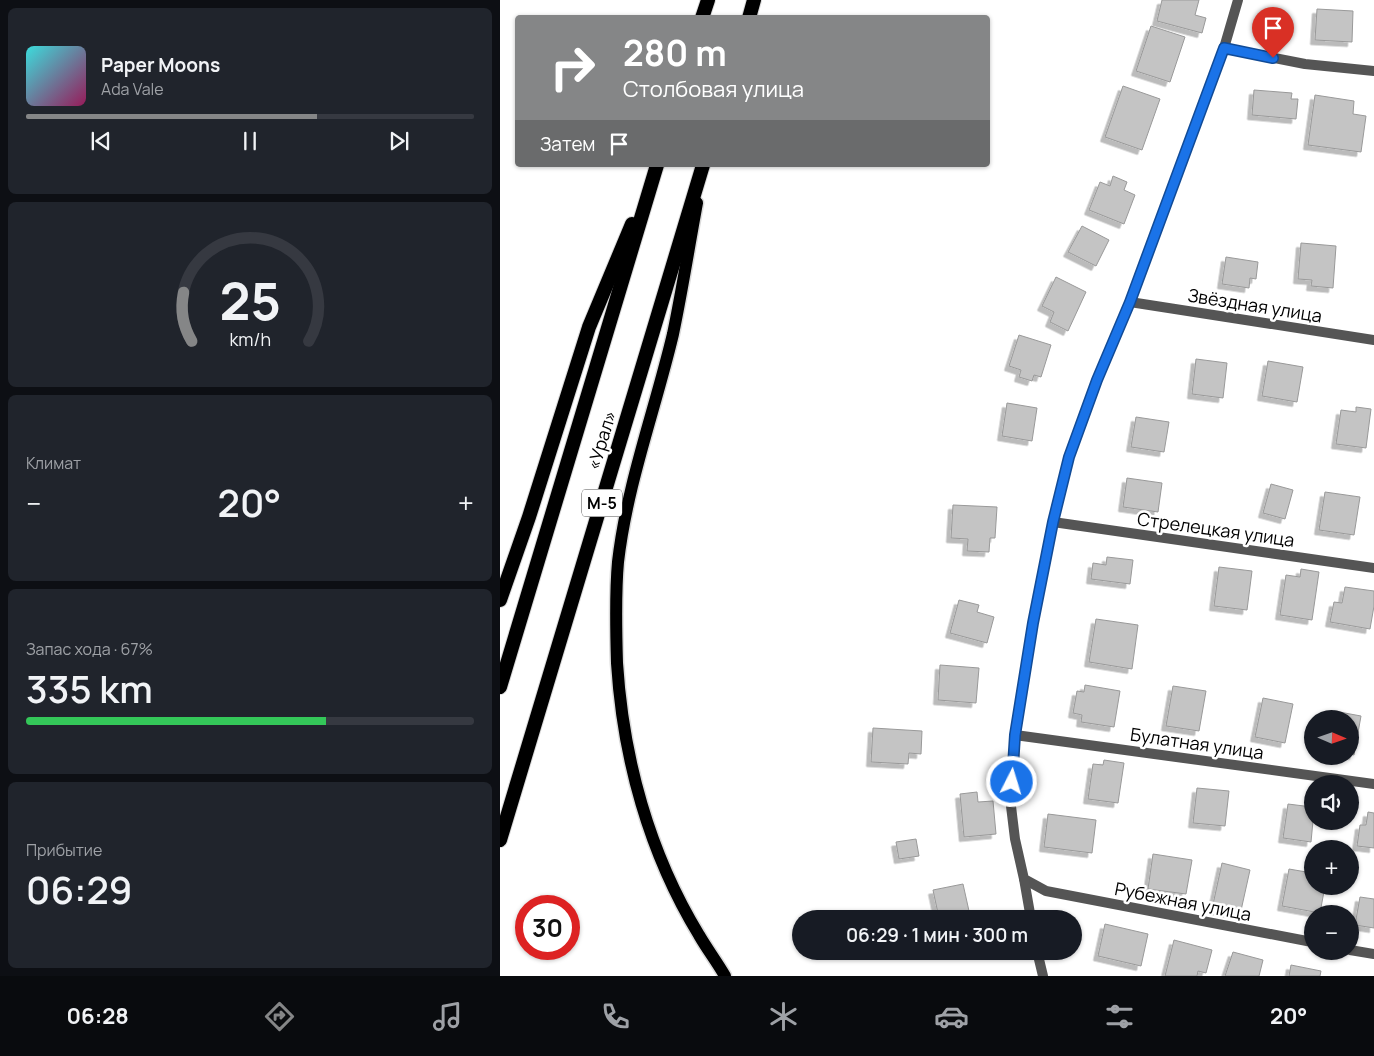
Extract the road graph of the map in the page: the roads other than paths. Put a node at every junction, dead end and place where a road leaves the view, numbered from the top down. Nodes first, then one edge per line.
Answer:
1 (708, 0) edge
2 (754, 0) edge
3 (1238, 0) edge
4 (703, 15) edge
5 (750, 15) edge
6 (1224, 48) junction
7 (1374, 71) edge
8 (655, 167) edge
9 (655, 167) edge
10 (703, 167) edge
11 (704, 167) edge
12 (1130, 302) junction
13 (1374, 340) edge
14 (1053, 522) junction
15 (1374, 568) edge
16 (500, 600) edge
17 (500, 687) edge
18 (1015, 735) junction
19 (1374, 784) edge
20 (500, 840) edge
21 (1024, 880) junction
22 (1029, 910) edge
23 (1304, 940) edge
24 (1359, 952) edge
25 (1374, 954) edge
26 (1039, 960) edge
27 (725, 976) edge
28 (1043, 976) edge

1 - 4 highway
2 - 5 highway
3 - 6 street
6 - 7 street
6 - 12 street
8 - 16 highway
9 - 17 highway, «Урал» / М-5
10 - 20 highway, «Урал» / М-5
11 - 27 main road
12 - 13 street, Звёздная улица
12 - 14 street
14 - 15 street, Стрелецкая улица
14 - 18 street
18 - 19 street, Булатная улица
18 - 21 street
21 - 22 street
21 - 23 street, Рубежная улица
24 - 25 street
26 - 28 street

